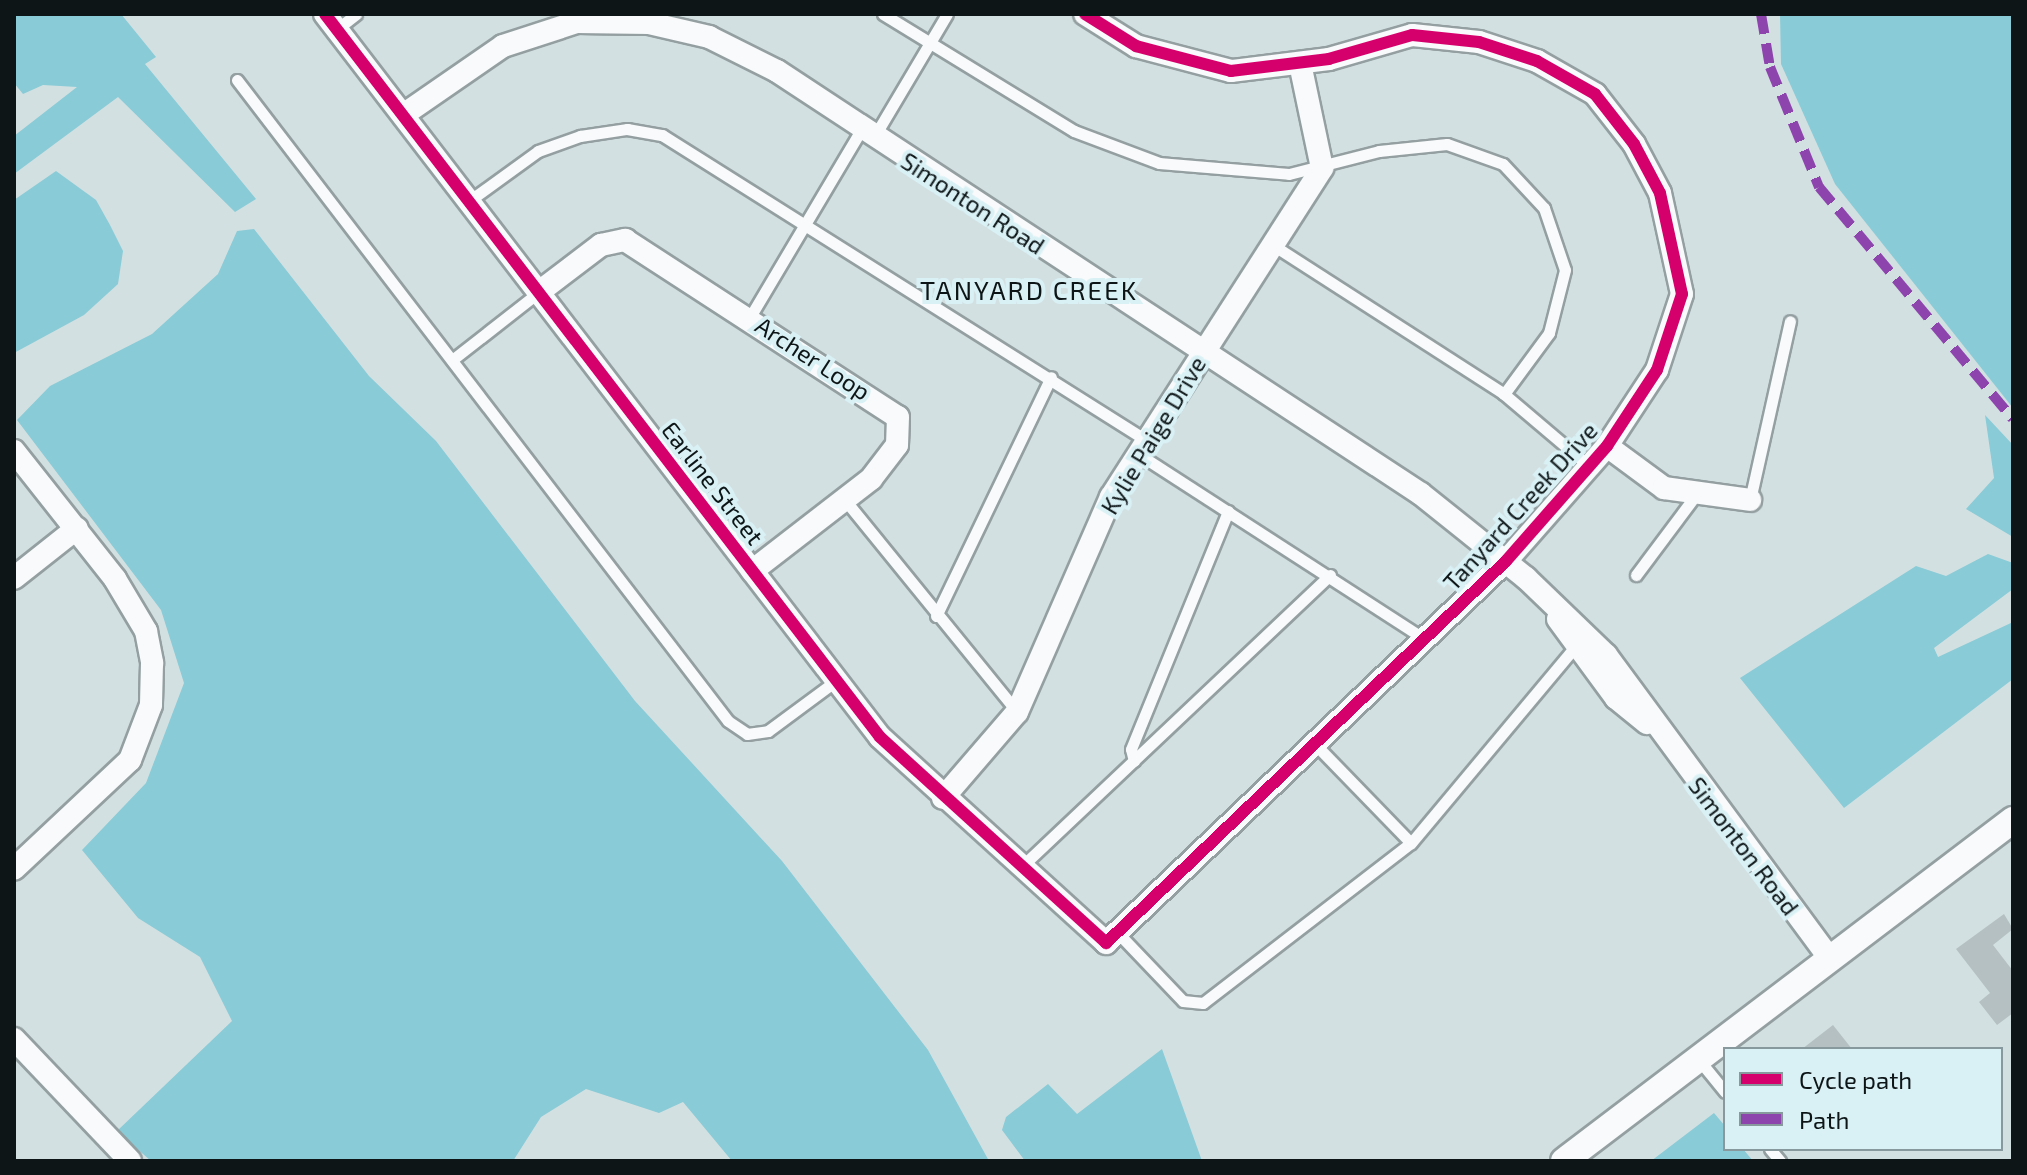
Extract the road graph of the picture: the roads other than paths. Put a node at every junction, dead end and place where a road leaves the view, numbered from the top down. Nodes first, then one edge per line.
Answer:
1 (356, 14) edge
2 (883, 14) edge
3 (947, 14) edge
4 (1085, 14) edge
5 (650, 18) edge
6 (331, 21) edge
7 (932, 44) junction
8 (1300, 64) junction
9 (237, 80) dead end
10 (403, 115) junction
11 (867, 134) junction
12 (1322, 168) junction
13 (469, 201) junction
14 (807, 221) junction
15 (1273, 245) junction
16 (539, 292) junction
17 (750, 317) junction
18 (1790, 321) dead end
19 (1202, 354) junction
20 (452, 360) junction
21 (1051, 377) junction
22 (1504, 394) junction
23 (1607, 446) junction
24 (1142, 447) junction
25 (14, 451) edge
26 (1589, 466) junction
27 (1695, 496) junction
28 (845, 500) junction
29 (1750, 500) joint
30 (1228, 511) junction
31 (77, 528) junction
32 (1506, 561) junction
33 (752, 571) junction
34 (1330, 575) junction
35 (1636, 575) dead end
36 (14, 578) edge
37 (1542, 595) junction
38 (936, 616) junction
39 (1425, 639) junction
40 (1575, 647) junction
41 (837, 680) junction
42 (1017, 712) junction
43 (1658, 733) junction
44 (1314, 743) junction
45 (1134, 761) junction
46 (943, 798) junction
47 (2013, 820) edge
48 (1411, 843) junction
49 (14, 869) edge
50 (1019, 869) junction
51 (1111, 937) junction
52 (1830, 959) junction
53 (14, 1039) edge
54 (1699, 1059) junction
55 (1723, 1089) edge
56 (130, 1161) edge
57 (1564, 1161) edge

1 - 6 lane
2 - 7 lane
3 - 7 lane
4 - 8 street, Tanyard Creek Drive
5 - 10 street, Simonton Road
5 - 11 street, Simonton Road
6 - 10 street, Earline Street
7 - 11 lane
7 - 12 lane
8 - 12 street
8 - 23 street, Tanyard Creek Drive
9 - 20 lane
10 - 13 street, Earline Street
11 - 14 lane
11 - 19 street, Simonton Road
12 - 15 street, Kylie Paige Drive
12 - 22 lane
13 - 14 lane
13 - 16 street, Earline Street
14 - 17 lane
14 - 21 lane
15 - 19 street, Kylie Paige Drive
15 - 22 lane
16 - 17 street, Archer Loop
16 - 20 lane
16 - 33 street, Earline Street
17 - 28 street, Archer Loop
18 - 29 lane
19 - 24 street, Kylie Paige Drive
19 - 32 street, Simonton Road
20 - 41 lane
21 - 24 lane
21 - 38 lane
22 - 26 lane
23 - 26 street, Tanyard Creek Drive
23 - 27 street
24 - 30 lane
24 - 42 street, Kylie Paige Drive
25 - 31 street
26 - 32 street, Tanyard Creek Drive
27 - 29 street
27 - 35 lane
28 - 33 street, Archer Loop
28 - 38 lane
30 - 34 lane
30 - 45 lane
31 - 36 street
31 - 49 street
32 - 37 street, Simonton Road
32 - 39 street, Tanyard Creek Drive
33 - 41 street, Earline Street
34 - 39 lane
34 - 45 lane
37 - 40 street, Simonton Road
37 - 43 street, Simonton Road
38 - 42 lane
39 - 44 street, Tanyard Creek Drive
40 - 43 street, Simonton Road
40 - 48 lane
41 - 46 street, Earline Street
42 - 46 street, Kylie Paige Drive
43 - 52 street, Simonton Road
44 - 48 lane
44 - 51 street, Tanyard Creek Drive
45 - 50 lane
46 - 50 street, Earline Street
47 - 52 street
48 - 51 lane
50 - 51 street, Earline Street
52 - 54 street
53 - 56 street
54 - 55 lane
54 - 57 street

